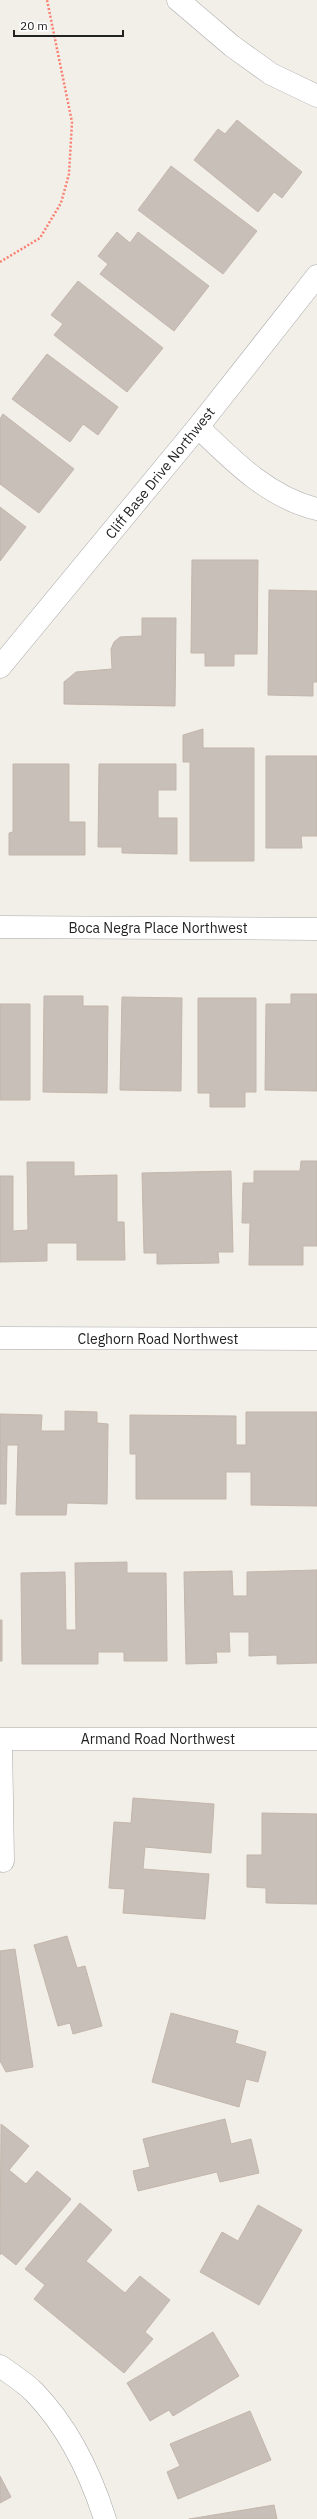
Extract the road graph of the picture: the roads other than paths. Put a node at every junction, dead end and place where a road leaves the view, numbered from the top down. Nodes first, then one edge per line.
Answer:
1 (178, 0) edge
2 (317, 96) edge
3 (317, 276) edge
4 (198, 427) junction
5 (317, 509) edge
6 (0, 668) edge
7 (0, 927) edge
8 (317, 929) edge
9 (0, 1338) edge
10 (317, 1339) edge
11 (1, 1739) edge
12 (317, 1739) edge
13 (4, 1861) dead end
14 (0, 2366) edge
15 (105, 2519) edge

1 - 2 street
3 - 4 street, Cliff Base Drive Northwest
4 - 5 street
4 - 6 street, Cliff Base Drive Northwest
7 - 8 street, Boca Negra Place Northwest
9 - 10 street, Cleghorn Road Northwest
11 - 12 street, Armand Road Northwest
11 - 13 street
14 - 15 street

